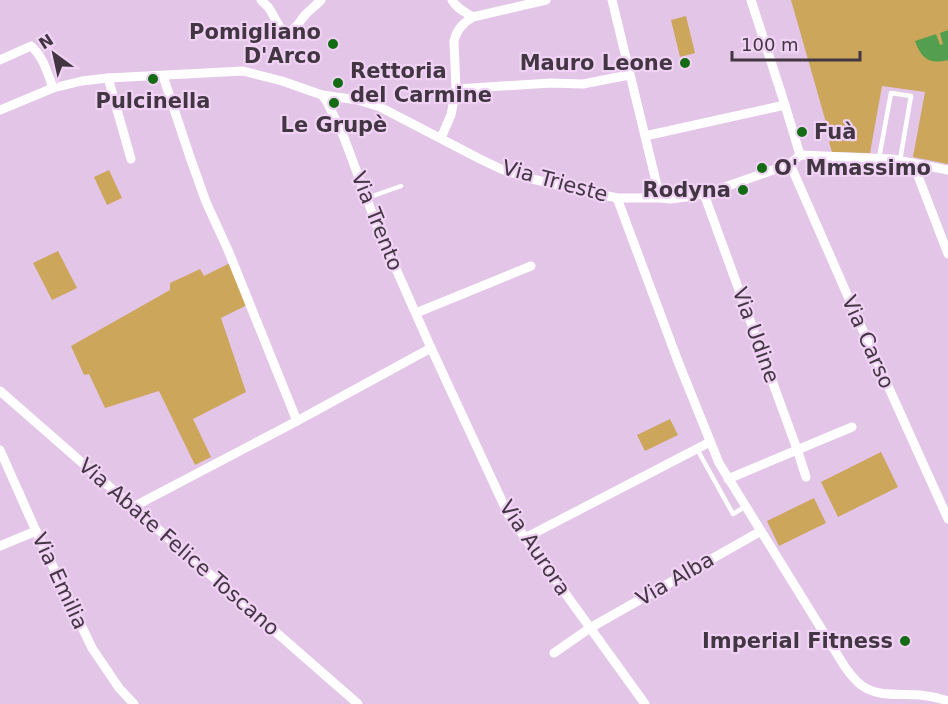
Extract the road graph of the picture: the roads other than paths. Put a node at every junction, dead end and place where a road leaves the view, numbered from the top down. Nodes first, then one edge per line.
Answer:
1 (261, 0) edge
2 (321, 0) edge
3 (452, 0) edge
4 (546, 0) edge
5 (612, 0) edge
6 (751, 0) edge
7 (525, 2) edge
8 (473, 16) junction
9 (0, 60) edge
10 (629, 75) junction
11 (163, 76) junction
12 (108, 78) junction
13 (53, 88) junction
14 (456, 89) junction
15 (321, 95) junction
16 (785, 105) junction
17 (0, 110) edge
18 (645, 136) junction
19 (441, 138) junction
20 (800, 155) junction
21 (879, 158) junction
22 (131, 159) dead end
23 (900, 160) junction
24 (790, 164) junction
25 (913, 164) junction
26 (948, 170) edge
27 (402, 186) dead end
28 (704, 194) junction
29 (367, 198) junction
30 (617, 198) junction
31 (660, 198) junction
32 (948, 254) edge
33 (531, 266) dead end
34 (416, 313) junction
35 (431, 348) junction
36 (0, 391) edge
37 (297, 421) junction
38 (852, 427) dead end
39 (710, 442) junction
40 (697, 449) junction
41 (797, 449) junction
42 (0, 450) edge
43 (806, 477) dead end
44 (728, 479) junction
45 (746, 506) junction
46 (133, 507) junction
47 (948, 519) edge
48 (36, 531) junction
49 (761, 531) junction
50 (525, 538) junction
51 (0, 546) edge
52 (590, 628) junction
53 (554, 653) dead end
54 (948, 701) edge
55 (134, 704) edge
56 (358, 704) edge
57 (645, 704) edge

1 - 2 street
3 - 8 street
4 - 7 street
5 - 10 street
6 - 16 street
7 - 8 street
8 - 14 street
9 - 13 street
10 - 14 street
10 - 18 street
11 - 12 street, Via Trieste
11 - 15 street, Via Trieste
11 - 37 street
12 - 13 street, Via Trieste
12 - 22 street
13 - 17 street, Via Trieste
14 - 19 street
15 - 19 street, Via Trieste
15 - 29 street, Via Trento
16 - 18 street
16 - 20 street
18 - 31 street
19 - 30 street, Via Trieste
20 - 21 street
20 - 24 street, Via Trieste
21 - 23 street
21 - 23 lane
23 - 25 street
24 - 28 street, Via Trieste
24 - 47 street, Via Carso
25 - 26 street
25 - 32 street
27 - 29 lane
28 - 31 street, Via Trieste
28 - 41 street, Via Udine
29 - 34 street, Via Trento
30 - 31 street, Via Trieste
30 - 39 street
33 - 34 street
34 - 35 street, Via Trento
35 - 37 street
35 - 50 street, Via Aurora
36 - 46 street, Via Abate Felice Toscano
37 - 46 street
38 - 41 street
39 - 40 street
39 - 44 street
40 - 45 lane
40 - 50 street
41 - 43 street, Via Udine
41 - 44 street
42 - 48 street, Via Emilia
44 - 45 street
45 - 49 street
46 - 56 street, Via Abate Felice Toscano
48 - 51 street
48 - 55 street, Via Emilia
49 - 52 street, Via Alba
49 - 54 street
50 - 52 street, Via Aurora
52 - 53 street, Via Alba
52 - 57 street, Via Aurora

